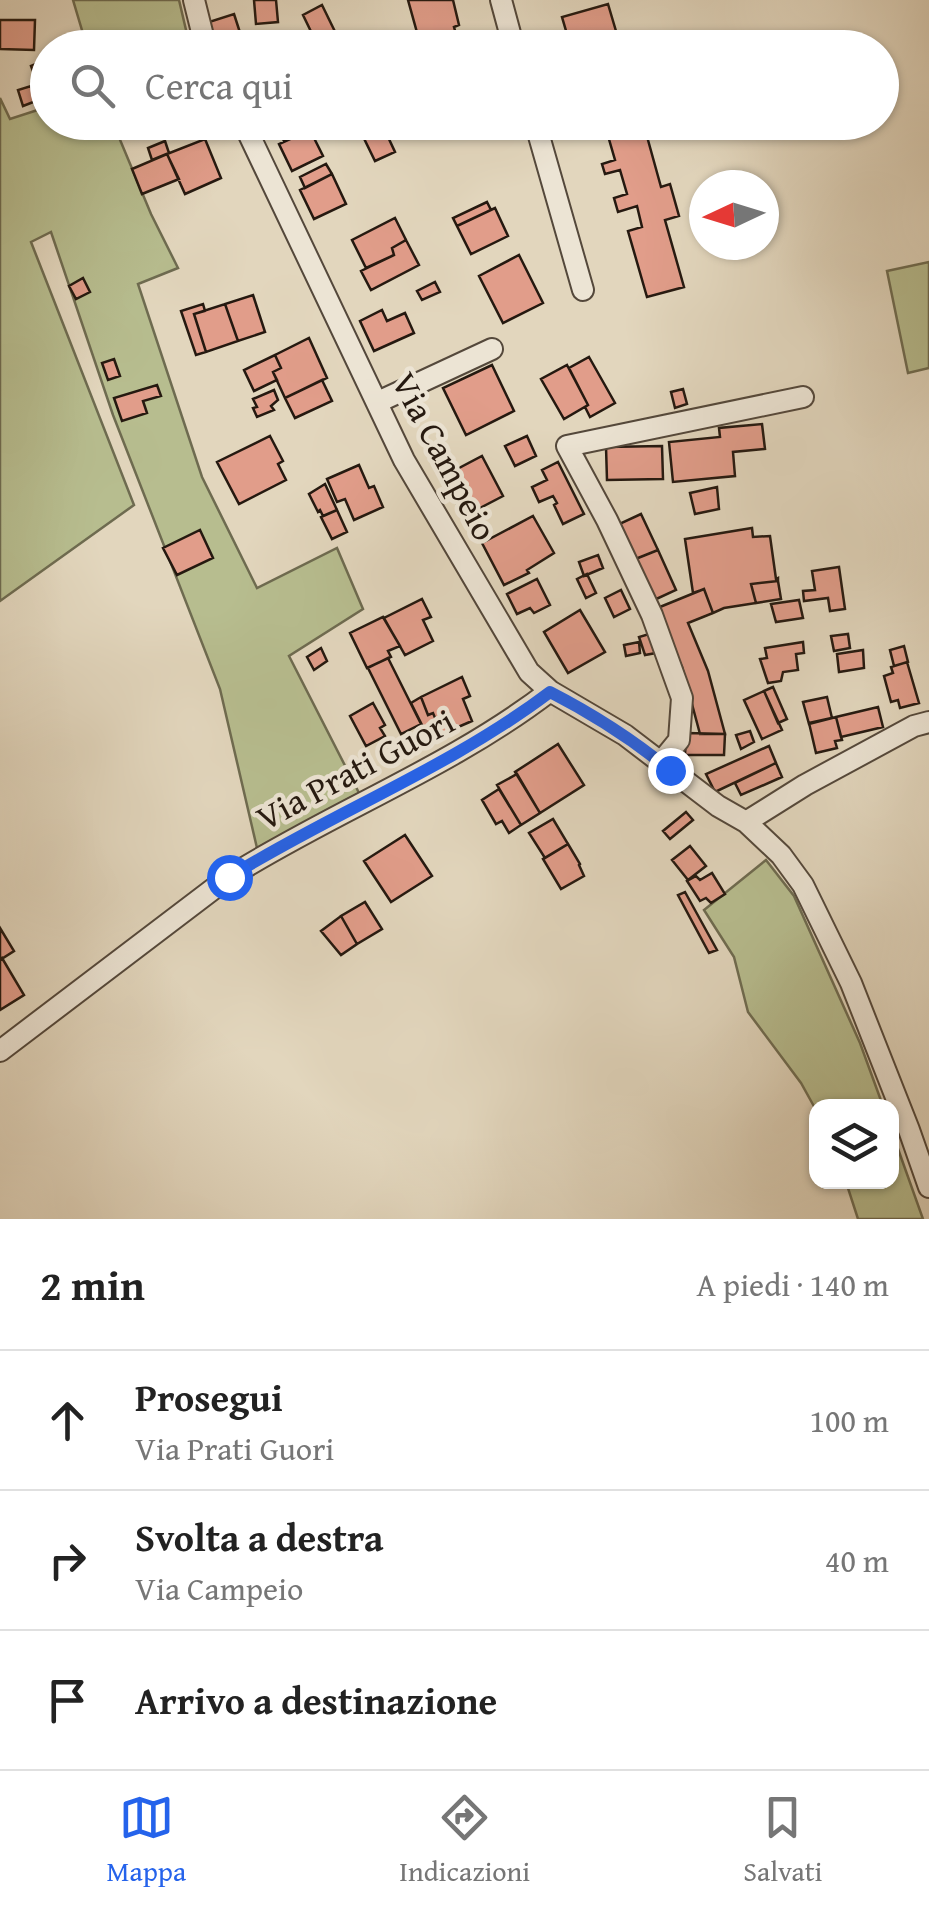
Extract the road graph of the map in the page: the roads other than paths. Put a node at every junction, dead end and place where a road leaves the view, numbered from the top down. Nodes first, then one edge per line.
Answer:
1 (194, 0) edge
2 (501, 0) edge
3 (202, 30) edge
4 (509, 30) edge
5 (252, 140) edge
6 (539, 140) edge
7 (583, 290) dead end
8 (492, 349) dead end
9 (803, 397) dead end
10 (378, 402) junction
11 (550, 692) junction
12 (929, 722) edge
13 (661, 762) junction
14 (746, 822) junction
15 (0, 1051) edge
16 (929, 1187) edge

1 - 3 street
2 - 4 street
5 - 10 street, Via Campeio
6 - 7 street
8 - 10 street
9 - 13 street
10 - 11 street, Via Campeio
11 - 13 street, Via Campeio
11 - 15 street, Via Prati Guori
12 - 14 street
13 - 14 street, Via Campeio
14 - 16 street, Via Campeio

